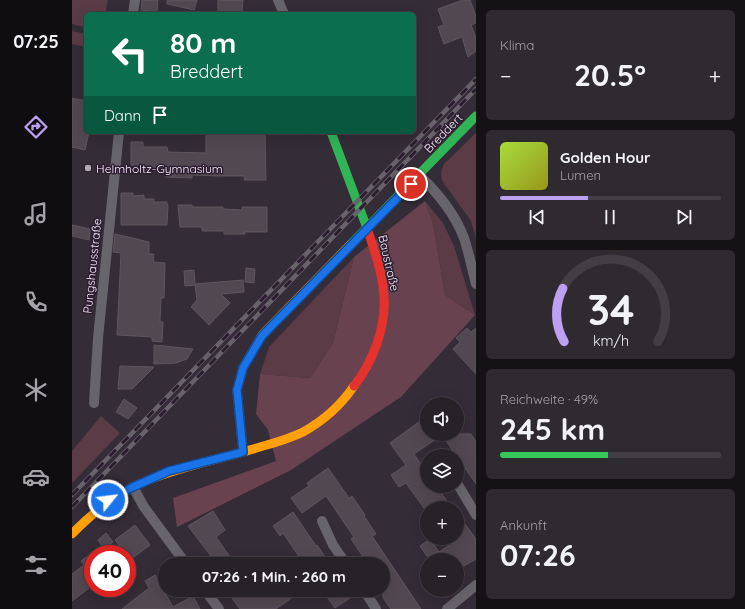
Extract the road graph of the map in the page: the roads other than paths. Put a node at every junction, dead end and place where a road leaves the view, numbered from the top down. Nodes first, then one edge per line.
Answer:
1 (135, 0) edge
2 (278, 0) edge
3 (133, 12) edge
4 (283, 12) edge
5 (476, 116) edge
6 (119, 134) edge
7 (332, 134) edge
8 (419, 175) junction
9 (476, 284) edge
10 (94, 403) dead end
11 (243, 452) junction
12 (133, 487) junction
13 (463, 493) edge
14 (476, 515) edge
15 (322, 521) dead end
16 (72, 534) edge
17 (181, 557) edge
18 (342, 557) edge
19 (476, 585) edge
20 (210, 597) edge
21 (368, 597) edge
22 (219, 609) edge
23 (376, 609) edge
24 (446, 609) edge

1 - 3 street
2 - 4 street
5 - 8 street, Breddert
6 - 10 street, Pungshausstraße
7 - 11 street, Baustraße
8 - 9 street
8 - 11 street, Breddert
11 - 12 street, Baustraße
12 - 16 street, Baustraße
12 - 17 street
13 - 14 street
15 - 18 street
19 - 24 street
20 - 22 street
21 - 23 street

